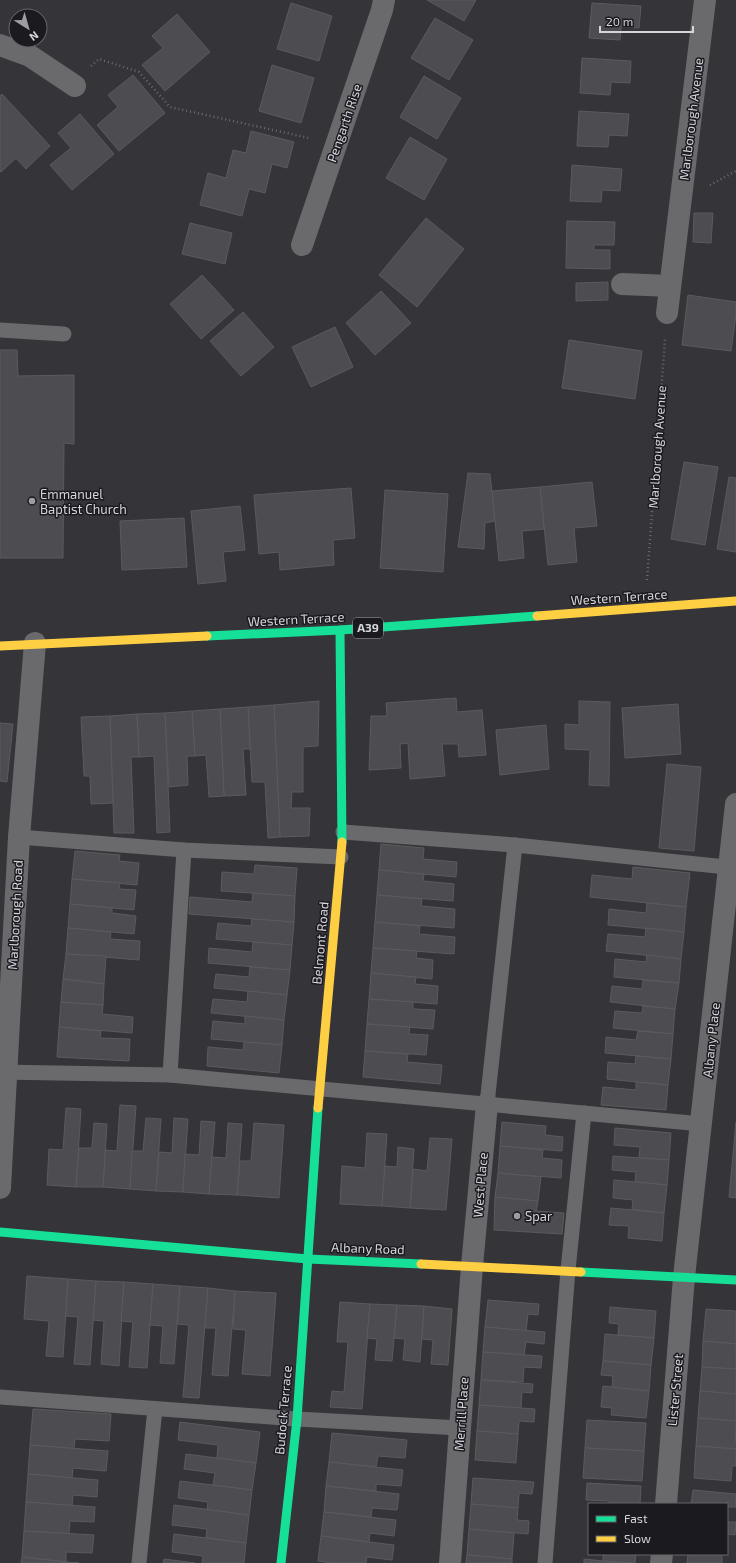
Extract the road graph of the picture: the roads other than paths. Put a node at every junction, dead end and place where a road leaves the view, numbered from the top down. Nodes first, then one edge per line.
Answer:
1 (384, 0) edge
2 (705, 0) edge
3 (0, 45) edge
4 (76, 86) dead end
5 (302, 245) dead end
6 (622, 284) dead end
7 (670, 286) junction
8 (667, 314) road end
9 (0, 330) edge
10 (64, 334) dead end
11 (736, 601) edge
12 (340, 630) junction
13 (35, 643) junction
14 (0, 646) edge
15 (736, 804) edge
16 (343, 832) junction
17 (19, 837) junction
18 (515, 845) junction
19 (184, 850) junction
20 (341, 857) junction
21 (732, 867) edge
22 (3, 1072) edge
23 (170, 1075) junction
24 (319, 1089) junction
25 (487, 1104) junction
26 (584, 1113) junction
27 (702, 1124) junction
28 (0, 1188) edge
29 (0, 1232) edge
30 (308, 1258) junction
31 (472, 1266) junction
32 (568, 1270) junction
33 (684, 1277) junction
34 (736, 1280) edge
35 (0, 1397) edge
36 (155, 1409) junction
37 (297, 1419) junction
38 (460, 1428) junction
39 (666, 1503) edge
40 (138, 1563) edge
41 (281, 1563) edge
42 (450, 1563) edge
43 (545, 1563) edge

1 - 5 street, Pengarth Rise
2 - 7 street, Marlborough Avenue
3 - 4 street
6 - 7 street
7 - 8 street, Marlborough Avenue
9 - 10 lane
11 - 12 street, Western Terrace / A39
12 - 13 street, Western Terrace / A39
12 - 16 street, Belmont Road
13 - 14 street, Western Terrace / A39
13 - 17 street, Marlborough Road
15 - 21 street, Albany Place
16 - 18 lane
16 - 20 street, Belmont Road
17 - 19 lane
17 - 22 street, Marlborough Road
18 - 21 lane
18 - 25 lane
19 - 20 lane
19 - 23 lane
20 - 24 street, Belmont Road
21 - 27 street, Albany Place
22 - 23 lane
22 - 28 street, Marlborough Road
23 - 24 lane
24 - 25 lane
24 - 30 street, Belmont Road
25 - 26 lane
25 - 31 street, West Place
26 - 27 lane
26 - 32 lane
27 - 33 street, Albany Place
29 - 30 street, Albany Road
30 - 31 street, Albany Road
30 - 37 street, Budock Terrace
31 - 32 street, Albany Road
31 - 38 street, Merrill Place
32 - 33 street, Albany Road
32 - 43 lane
33 - 34 street, Albany Road
33 - 39 street, Lister Street
35 - 36 lane
36 - 37 lane
36 - 40 lane
37 - 38 lane
37 - 41 street, Budock Terrace
38 - 42 street, Merrill Place

